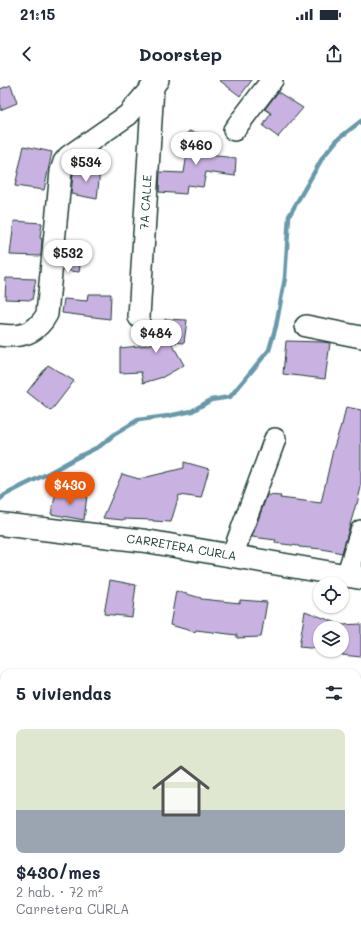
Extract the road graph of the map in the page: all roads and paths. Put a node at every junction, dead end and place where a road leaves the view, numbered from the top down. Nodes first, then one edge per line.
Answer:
1 (272, 80) edge
2 (156, 84) edge
3 (234, 130) dead end
4 (139, 317) dead end
5 (306, 326) dead end
6 (5, 336) edge
7 (361, 337) edge
8 (275, 439) dead end
9 (0, 524) edge
10 (361, 531) edge
11 (232, 556) junction
12 (354, 577) edge

1 - 3 street
2 - 4 street, 7A CALLE
2 - 6 street
5 - 7 street
8 - 11 street
9 - 11 main road, CARRETERA CURLA
10 - 12 street
11 - 12 main road, CARRETERA CURLA

